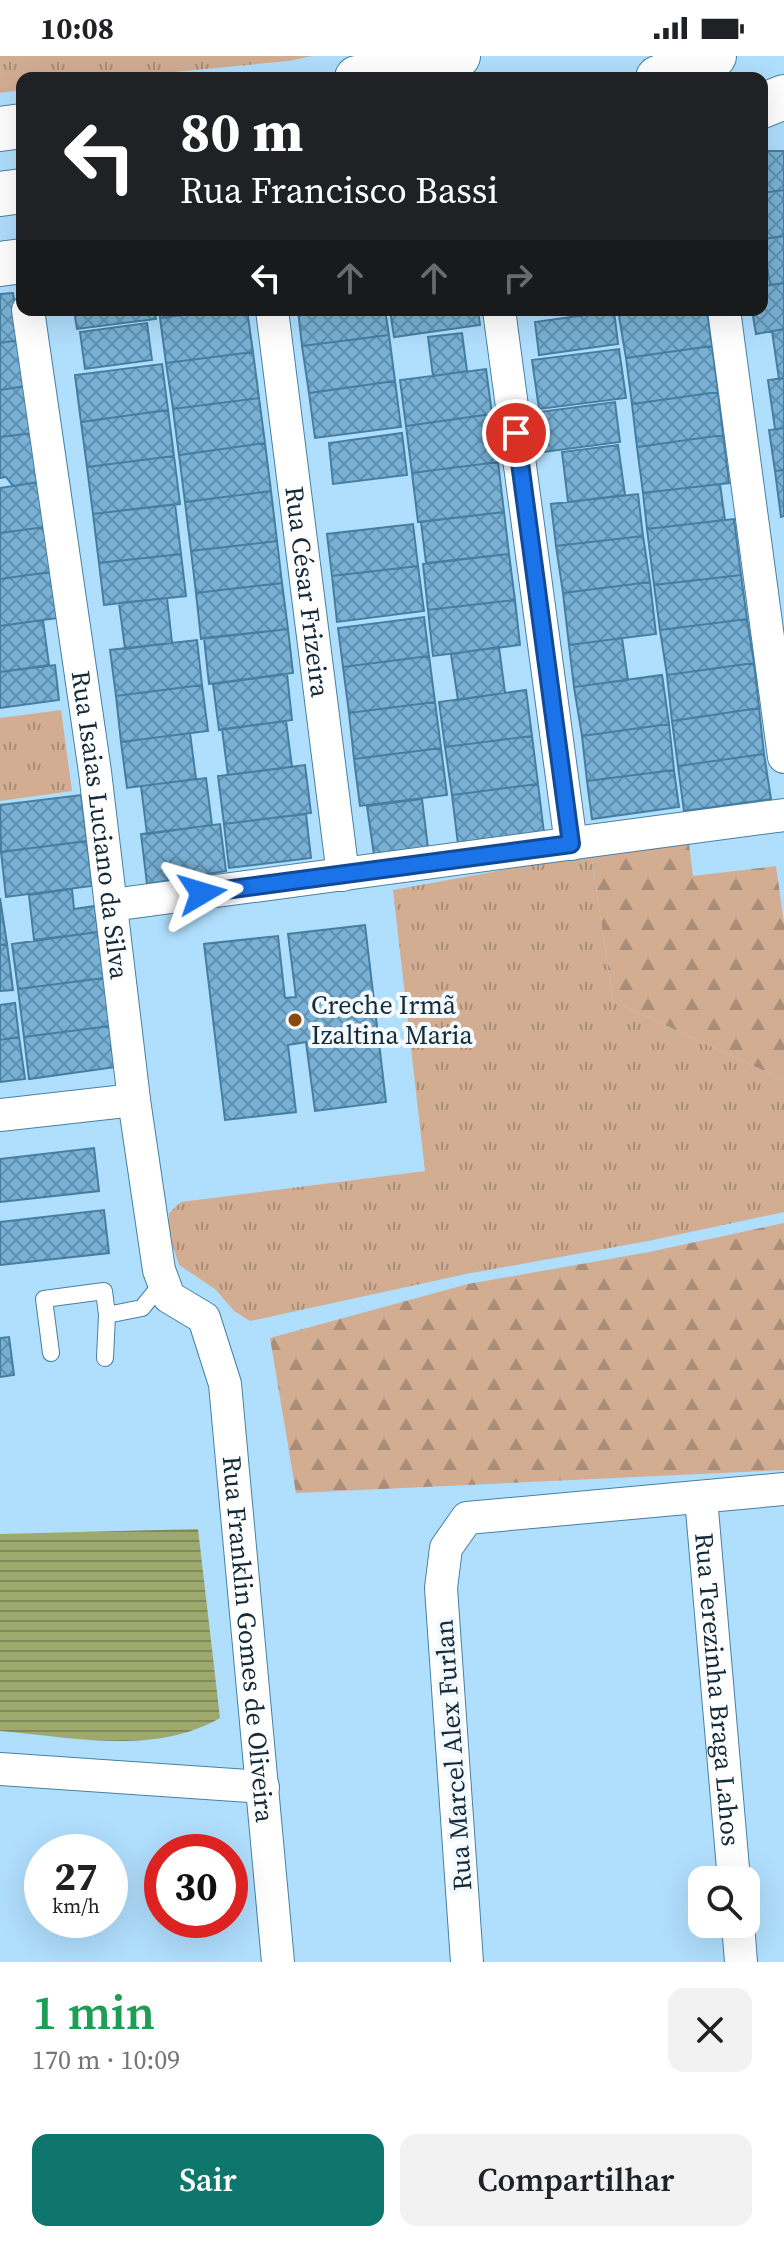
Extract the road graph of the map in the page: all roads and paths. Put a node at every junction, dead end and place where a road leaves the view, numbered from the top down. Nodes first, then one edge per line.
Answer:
1 (458, 56) edge
2 (714, 56) edge
3 (385, 72) edge
4 (673, 72) edge
5 (29, 316) edge
6 (273, 316) edge
7 (500, 316) edge
8 (725, 316) edge
9 (784, 757) edge
10 (784, 815) edge
11 (571, 844) junction
12 (343, 875) junction
13 (112, 905) junction
14 (134, 1100) junction
15 (0, 1115) edge
16 (163, 1282) junction
17 (107, 1315) junction
18 (51, 1353) dead end
19 (105, 1358) dead end
20 (784, 1489) edge
21 (701, 1498) junction
22 (0, 1769) edge
23 (263, 1787) junction
24 (733, 1866) edge
25 (739, 1938) edge
26 (278, 1962) edge
27 (467, 1962) edge
28 (741, 1962) edge

1 - 3 main road
2 - 4 main road
5 - 13 street, Rua Isaias Luciano da Silva
6 - 12 street, Rua César Frizeira
7 - 11 street
8 - 9 street
10 - 11 street
11 - 12 street
12 - 13 street
13 - 14 street, Rua Isaias Luciano da Silva
14 - 15 street
14 - 16 street, Rua Isaias Luciano da Silva
16 - 17 lane
16 - 23 street, Rua Franklin Gomes de Oliveira
17 - 18 lane
17 - 19 lane
20 - 21 street
21 - 24 street, Rua Terezinha Braga Lahos
21 - 27 street, Rua Marcel Alex Furlan
22 - 23 street
23 - 26 street, Rua Franklin Gomes de Oliveira
25 - 28 street

